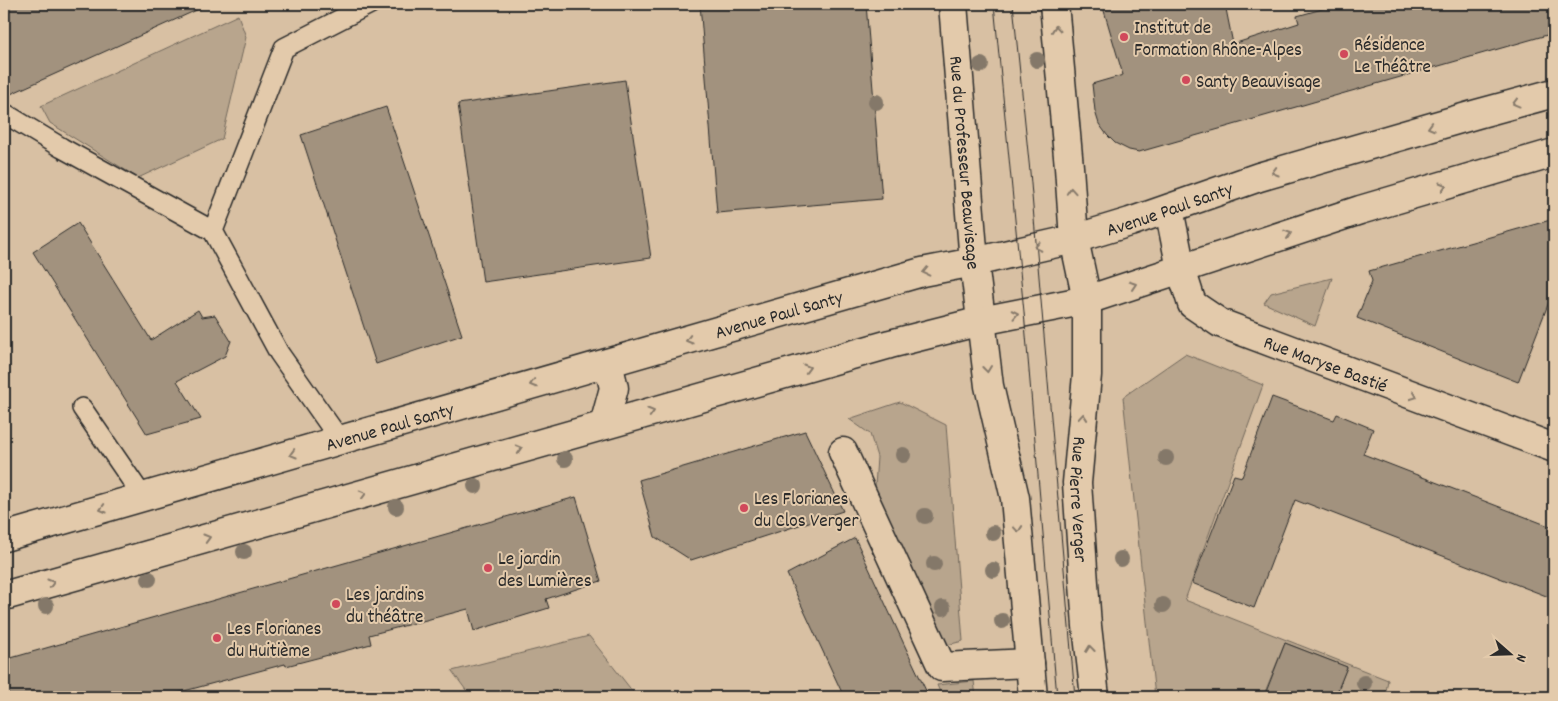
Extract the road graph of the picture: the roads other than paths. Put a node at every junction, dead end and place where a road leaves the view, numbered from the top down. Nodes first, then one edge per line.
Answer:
1 (370, 4) edge
2 (953, 4) edge
3 (1054, 4) edge
4 (1554, 93) edge
5 (4, 113) edge
6 (1554, 153) edge
7 (1169, 209) junction
8 (213, 231) junction
9 (1074, 239) junction
10 (974, 262) junction
11 (1181, 269) junction
12 (1087, 300) junction
13 (981, 321) junction
14 (608, 363) junction
15 (82, 408) dead end
16 (604, 425) junction
17 (340, 440) junction
18 (1554, 448) edge
19 (843, 452) dead end
20 (143, 497) junction
21 (4, 537) edge
22 (4, 596) edge
23 (1030, 663) junction
24 (1033, 697) edge
25 (1095, 697) edge

1 - 8 lane
2 - 10 main road, Rue du Professeur Beauvisage
9 -> 3 main road
4 -> 7 main road, Avenue Paul Santy
5 - 8 lane
11 -> 6 main road
7 - 9 main road, Avenue Paul Santy
7 - 11 main road, Rue Maryse Bastié
8 - 17 lane
9 -> 10 main road, Avenue Paul Santy
9 - 12 main road
10 - 13 main road, Rue du Professeur Beauvisage
10 -> 14 main road, Avenue Paul Santy
12 -> 11 main road
11 -> 18 main road, Rue Maryse Bastié
13 -> 12 main road
25 -> 12 main road, Rue Pierre Verger
16 -> 13 main road
13 -> 23 main road
14 - 16 main road
14 -> 17 main road, Avenue Paul Santy
15 - 20 lane
22 -> 16 main road
17 -> 20 main road, Avenue Paul Santy
19 - 23 main road
20 -> 21 main road, Avenue Paul Santy
23 - 24 main road

